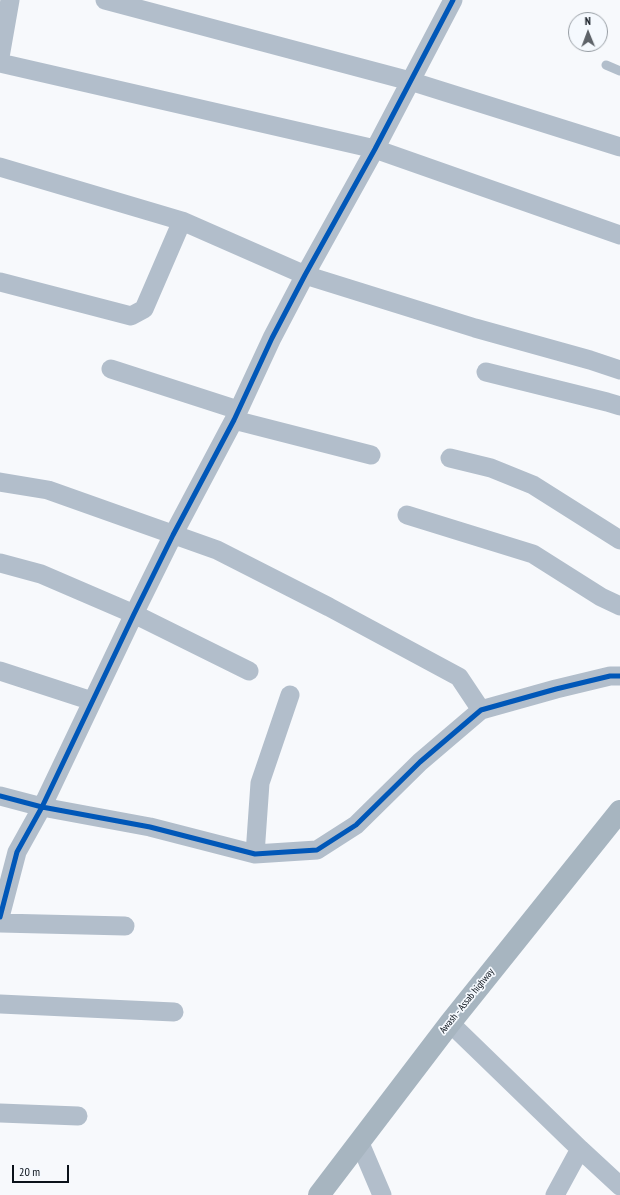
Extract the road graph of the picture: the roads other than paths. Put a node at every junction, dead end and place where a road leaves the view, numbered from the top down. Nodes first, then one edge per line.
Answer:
1 (10, 0) edge
2 (105, 0) edge
3 (453, 0) edge
4 (0, 57) edge
5 (0, 63) edge
6 (606, 65) dead end
7 (620, 71) edge
8 (410, 81) junction
9 (620, 147) edge
10 (375, 149) junction
11 (0, 167) edge
12 (182, 221) junction
13 (620, 235) edge
14 (305, 275) junction
15 (0, 282) edge
16 (111, 369) dead end
17 (620, 370) edge
18 (486, 372) dead end
19 (620, 406) edge
20 (236, 415) junction
21 (371, 454) dead end
22 (450, 458) dead end
23 (0, 482) edge
24 (407, 515) dead end
25 (173, 535) junction
26 (620, 540) edge
27 (0, 563) edge
28 (620, 606) edge
29 (134, 614) junction
30 (0, 671) edge
31 (249, 671) dead end
32 (620, 676) edge
33 (290, 695) dead end
34 (92, 701) junction
35 (481, 710) junction
36 (0, 796) edge
37 (42, 807) junction
38 (620, 811) edge
39 (255, 854) junction
40 (0, 917) edge
41 (0, 923) edge
42 (125, 926) dead end
43 (0, 1004) edge
44 (174, 1012) dead end
45 (450, 1023) junction
46 (0, 1113) edge
47 (78, 1116) dead end
48 (359, 1141) junction
49 (580, 1149) junction
50 (620, 1186) edge
51 (319, 1195) edge
52 (382, 1195) edge
53 (555, 1195) edge

1 - 4 street
2 - 8 street
3 - 8 street
5 - 10 street
6 - 7 lane
8 - 9 street
8 - 10 street
10 - 13 street
10 - 14 street
11 - 12 street
12 - 14 street
12 - 15 street
14 - 17 street
14 - 20 street
16 - 20 street
18 - 19 street
20 - 21 street
20 - 25 street
22 - 26 street
23 - 25 street
24 - 28 street
25 - 29 street
25 - 35 street
27 - 29 street
29 - 31 street
29 - 34 street
30 - 34 street
32 - 35 street
33 - 39 street
34 - 37 street
35 - 39 street
36 - 37 street
37 - 39 street
37 - 40 street
38 - 45 main road, Awash - Assab highway
41 - 42 street
43 - 44 street
45 - 48 main road, Awash - Assab highway
45 - 49 street
46 - 47 street
48 - 51 main road, Awash - Assab highway
48 - 52 street
49 - 50 street
49 - 53 street

